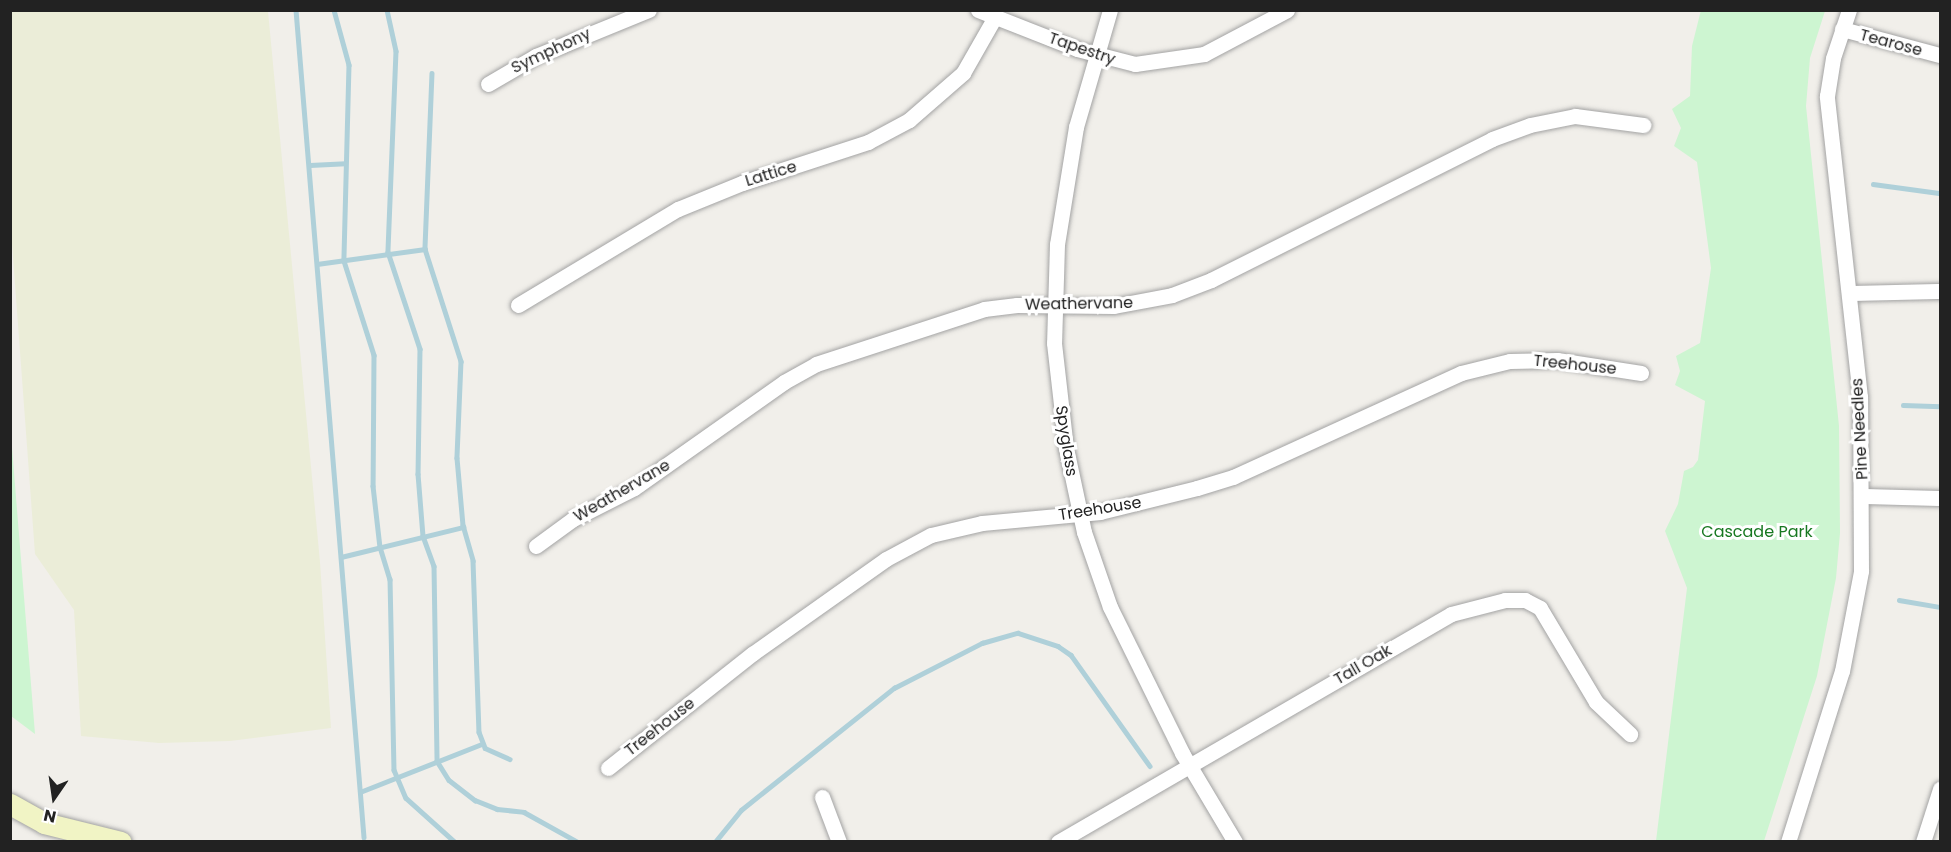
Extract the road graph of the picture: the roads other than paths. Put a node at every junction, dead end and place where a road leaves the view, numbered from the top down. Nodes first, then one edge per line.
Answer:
1 (649, 10) edge
2 (978, 10) edge
3 (1110, 10) edge
4 (1287, 10) edge
5 (1849, 10) edge
6 (995, 17) junction
7 (1842, 29) junction
8 (1941, 55) edge
9 (1096, 56) junction
10 (488, 84) dead end
11 (1643, 125) dead end
12 (1941, 291) edge
13 (1849, 293) junction
14 (518, 305) dead end
15 (1054, 305) junction
16 (1641, 372) dead end
17 (1863, 496) junction
18 (1941, 498) edge
19 (1080, 515) junction
20 (536, 546) dead end
21 (1630, 734) dead end
22 (1190, 767) junction
23 (608, 768) dead end
24 (1941, 789) edge
25 (822, 797) dead end
26 (10, 804) edge
27 (121, 842) edge
28 (839, 842) edge
29 (1058, 842) edge
30 (1235, 842) edge
31 (1788, 842) edge
32 (1923, 842) edge

1 - 10 street, Symphony
2 - 6 street, Tapestry
3 - 9 street, Spyglass
4 - 9 street, Tapestry
5 - 7 street, Pine Needles
6 - 9 street, Tapestry
6 - 14 street, Lattice
7 - 8 street, Tearose
7 - 13 street, Pine Needles
9 - 15 street, Spyglass
11 - 15 street, Weathervane
12 - 13 street
13 - 17 street, Pine Needles
15 - 19 street, Spyglass
15 - 20 street, Weathervane
16 - 19 street, Treehouse
17 - 18 street
17 - 31 street, Pine Needles
19 - 22 street, Spyglass
19 - 23 street, Treehouse
21 - 22 street, Tall Oak
22 - 29 street, Tall Oak
22 - 30 street, Spyglass
24 - 32 street
25 - 28 street
26 - 27 main road

